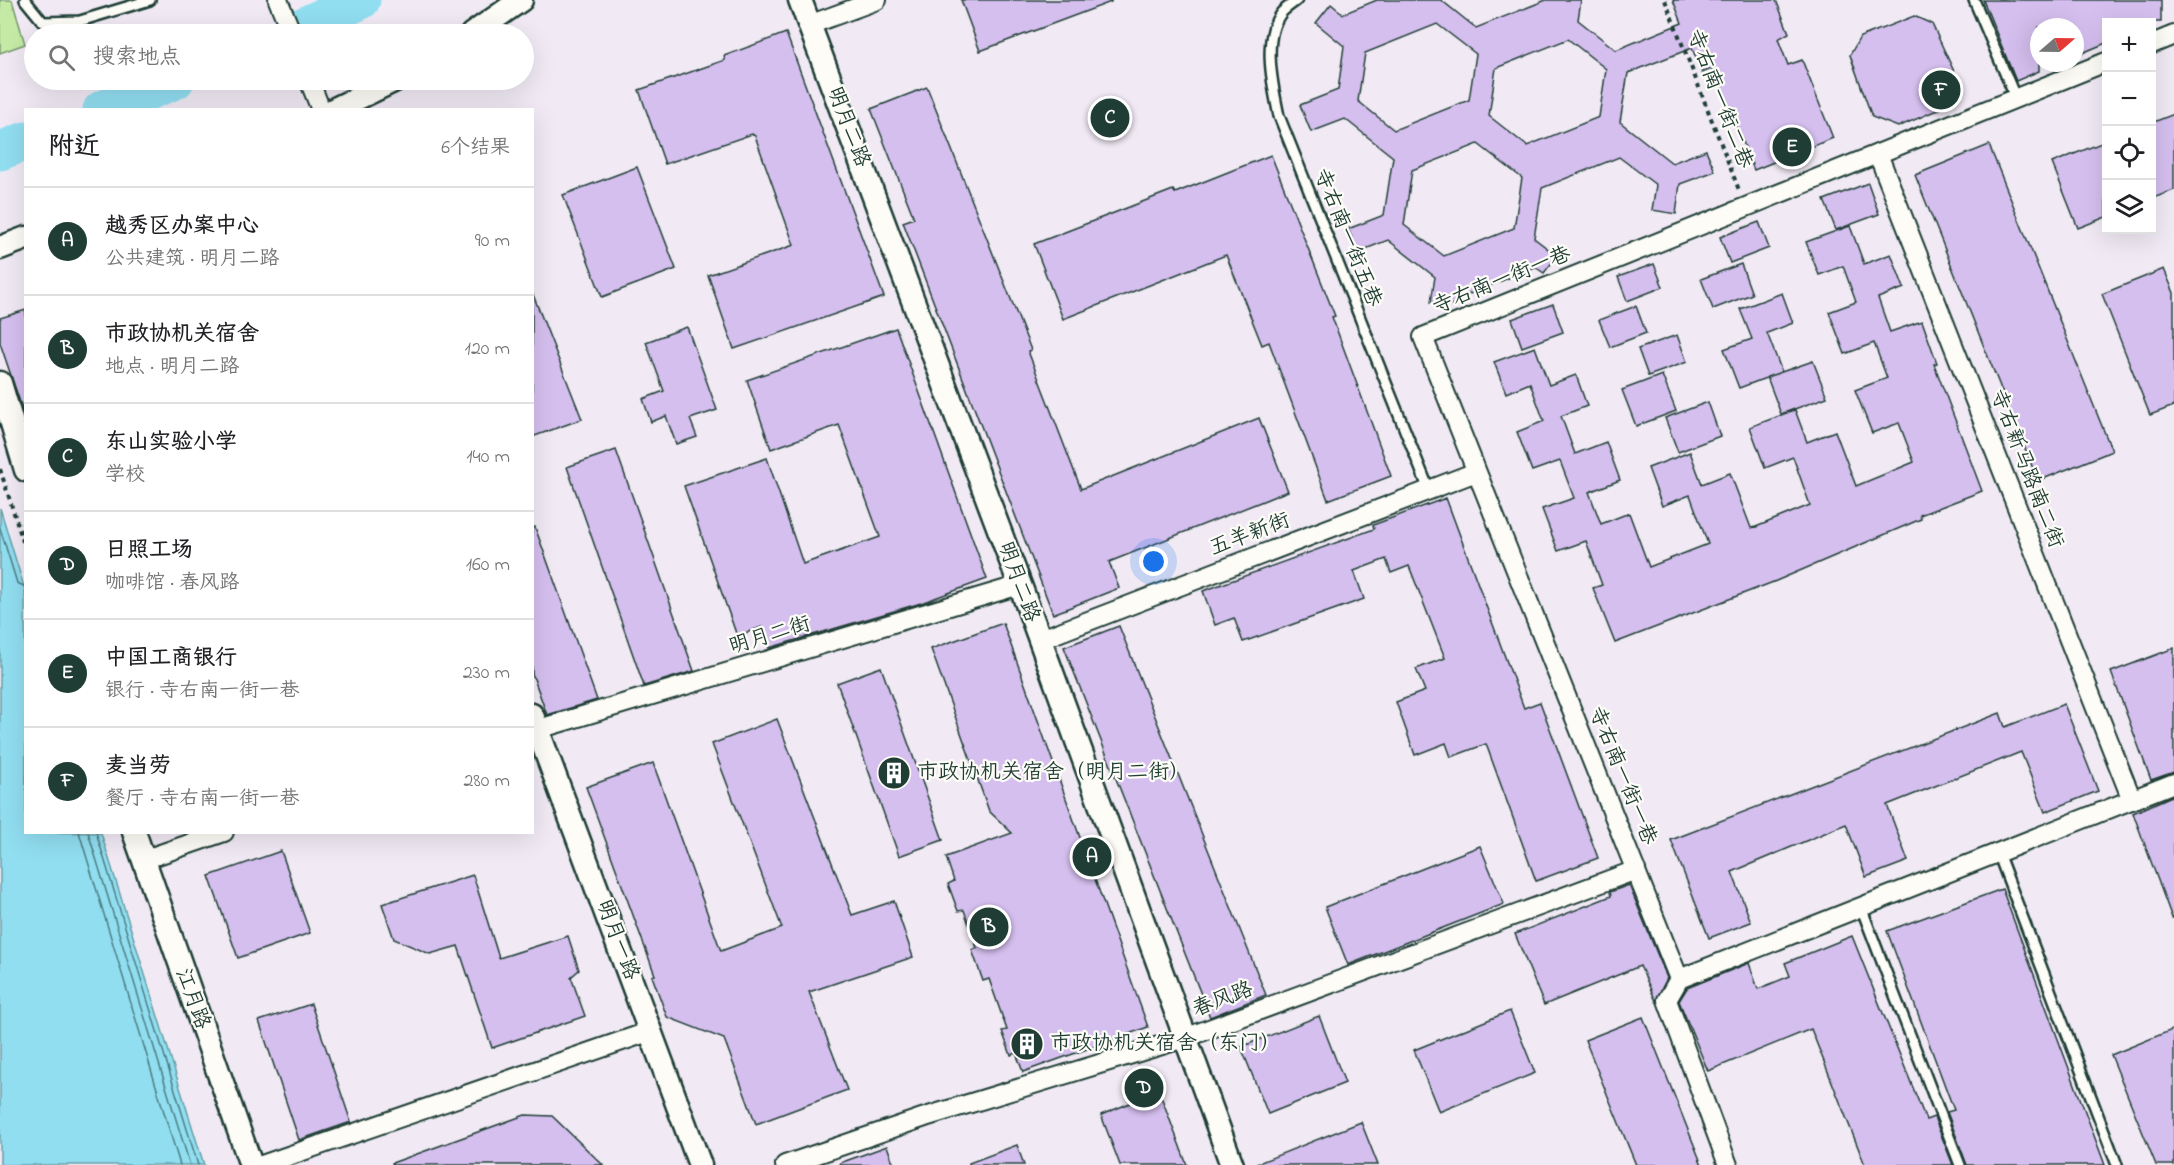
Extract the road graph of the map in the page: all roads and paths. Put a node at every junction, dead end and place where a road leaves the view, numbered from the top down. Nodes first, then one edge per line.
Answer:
1 (25, 0) edge
2 (150, 0) edge
3 (278, 0) edge
4 (521, 0) edge
5 (800, 0) edge
6 (877, 0) edge
7 (1297, 0) edge
8 (1665, 0) edge
9 (1974, 0) edge
10 (288, 24) edge
11 (486, 24) edge
12 (809, 25) junction
13 (2174, 35) edge
14 (2156, 42) edge
15 (2102, 64) edge
16 (313, 90) edge
17 (374, 90) edge
18 (2016, 99) junction
19 (320, 108) edge
20 (337, 108) edge
21 (1878, 154) junction
22 (1745, 208) junction
23 (24, 238) edge
24 (0, 248) edge
25 (0, 383) edge
26 (24, 463) edge
27 (0, 469) edge
28 (1476, 472) junction
29 (1429, 490) junction
30 (24, 544) edge
31 (1020, 585) junction
32 (1039, 640) junction
33 (534, 725) edge
34 (2174, 783) edge
35 (2132, 800) junction
36 (135, 834) edge
37 (218, 834) edge
38 (1998, 853) junction
39 (142, 860) junction
40 (1636, 870) junction
41 (1861, 907) junction
42 (1679, 979) junction
43 (651, 1031) junction
44 (1185, 1038) junction
45 (251, 1165) edge
46 (262, 1165) edge
47 (700, 1165) edge
48 (785, 1165) edge
49 (1232, 1165) edge
50 (1728, 1165) edge
51 (1960, 1165) edge
52 (2117, 1165) edge

1 - 2 lane
3 - 10 street
4 - 11 street
5 - 12 street, 明月二路
6 - 12 street
7 - 29 lane, 寺右南一街五巷
8 - 22 path, 寺右南一街二巷
9 - 18 lane
12 - 31 street, 明月二路
13 - 14 street
15 - 18 street, 寺右南一街一巷
16 - 19 street
17 - 20 street
18 - 21 street, 寺右南一街一巷
21 - 22 street, 寺右南一街一巷
21 - 35 street, 寺右新马路南二街
22 - 28 street, 寺右南一街一巷
23 - 24 street
25 - 26 street
27 - 30 path
28 - 29 street, 五羊新街
28 - 40 street, 寺右南一街一巷
29 - 32 street, 五羊新街
31 - 32 street, 明月二路
31 - 33 street, 明月二街
32 - 44 street, 明月二路
33 - 43 street, 明月一路
34 - 35 street
35 - 38 street
36 - 39 street, 江月路
37 - 39 street
38 - 41 street
38 - 52 lane
39 - 45 street, 江月路
40 - 42 street, 寺右南一街一巷
40 - 44 street, 春风路
41 - 42 street
41 - 51 lane
42 - 50 street
43 - 46 street
43 - 47 street, 明月一路
44 - 48 street, 春风路
44 - 49 street, 明月二路

